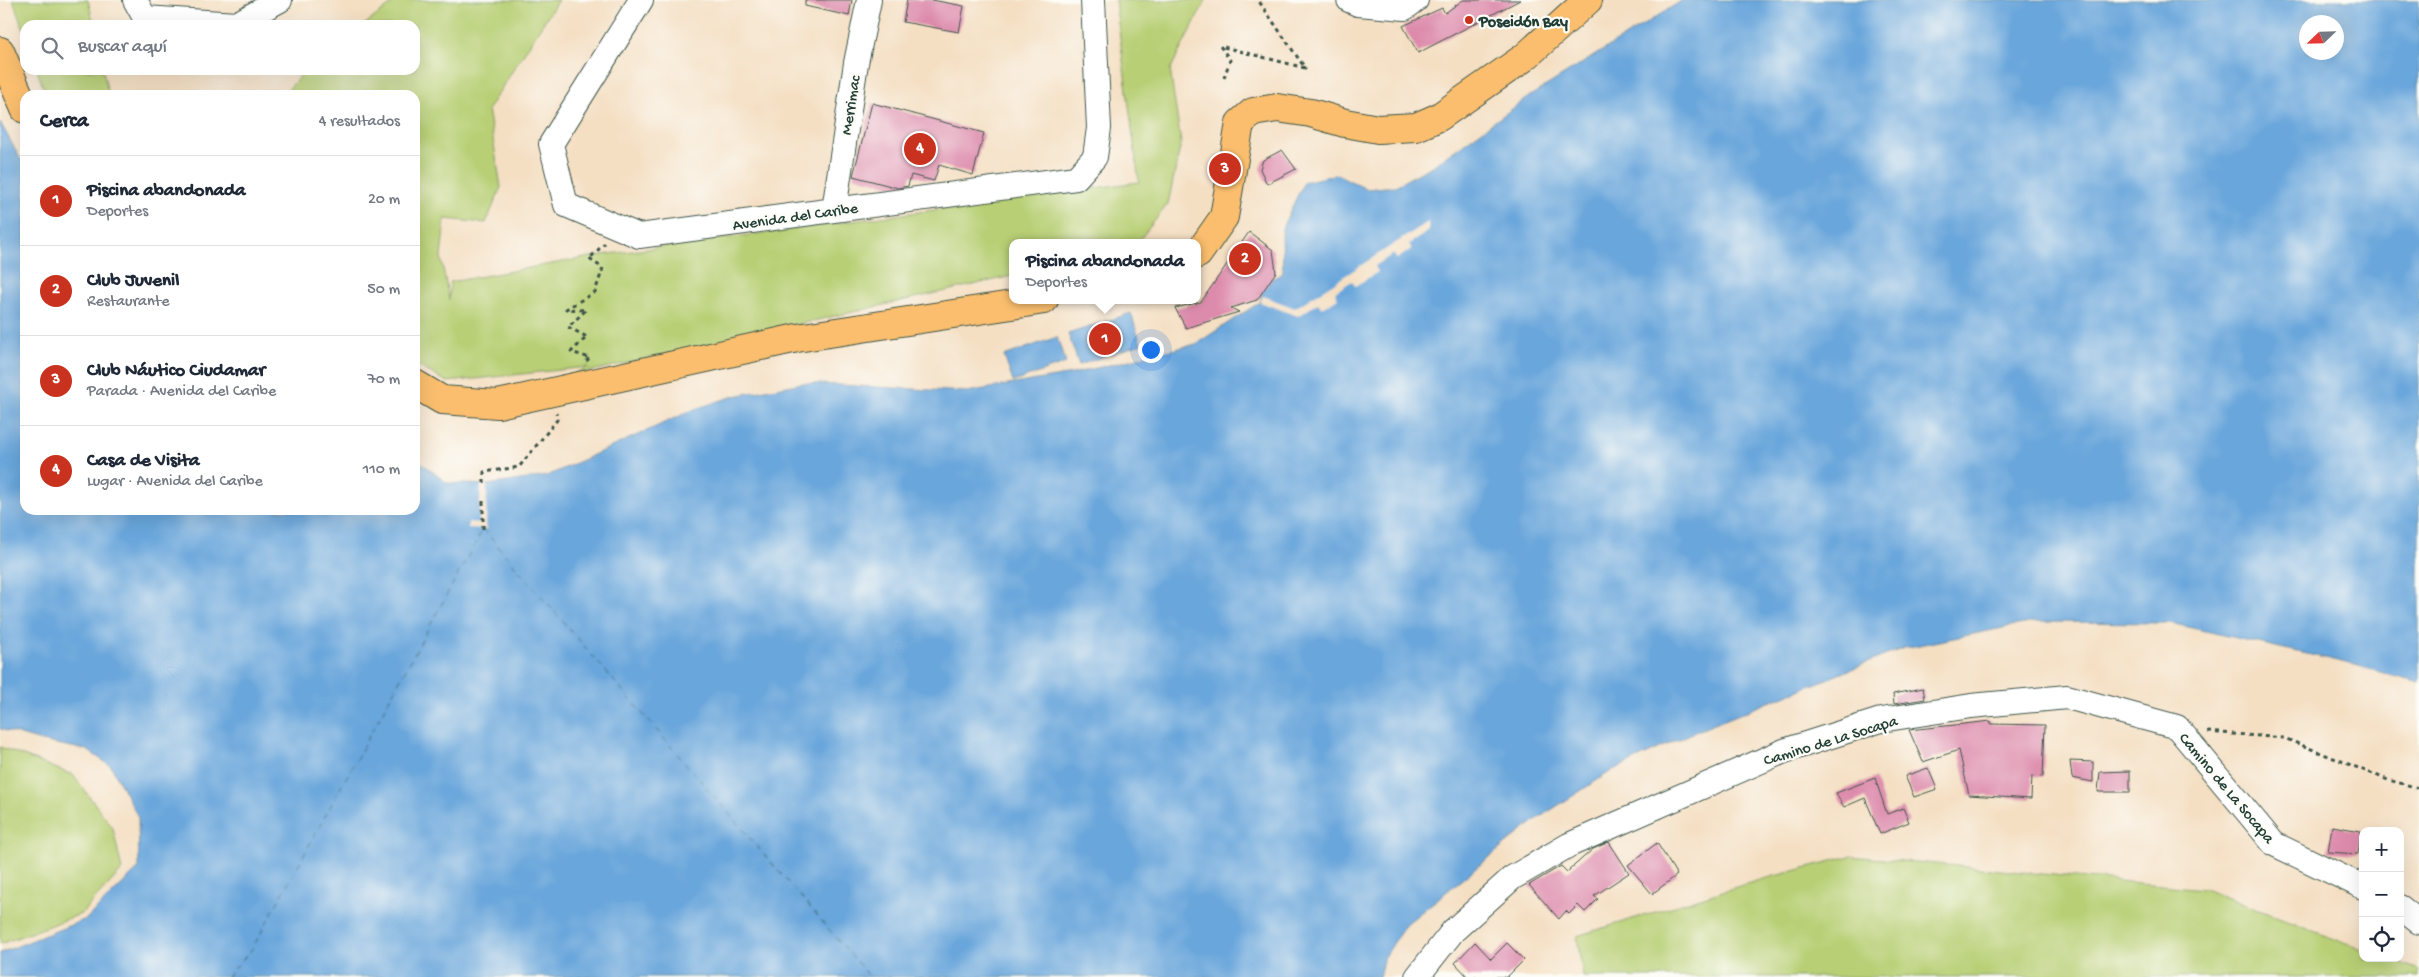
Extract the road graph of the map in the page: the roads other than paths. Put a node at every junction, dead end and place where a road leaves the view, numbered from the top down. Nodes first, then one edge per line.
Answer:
1 (120, 0) edge
2 (280, 0) edge
3 (641, 0) edge
4 (869, 0) edge
5 (1093, 0) edge
6 (1349, 0) edge
7 (1416, 0) edge
8 (1588, 0) edge
9 (140, 9) edge
10 (210, 20) edge
11 (243, 20) edge
12 (0, 51) edge
13 (20, 97) edge
14 (834, 210) junction
15 (1201, 250) edge
16 (1018, 304) edge
17 (420, 387) edge
18 (2359, 885) edge
19 (2404, 909) edge
20 (2419, 922) edge
21 (1417, 977) edge

1 - 9 street
2 - 11 street
3 - 14 street, Avenida del Caribe
4 - 14 street, Merrimac
5 - 14 street, Avenida del Caribe
6 - 7 street
8 - 15 main road
9 - 10 street
12 - 13 main road
16 - 17 main road
18 - 21 street, Camino de La Socapa
19 - 20 street

